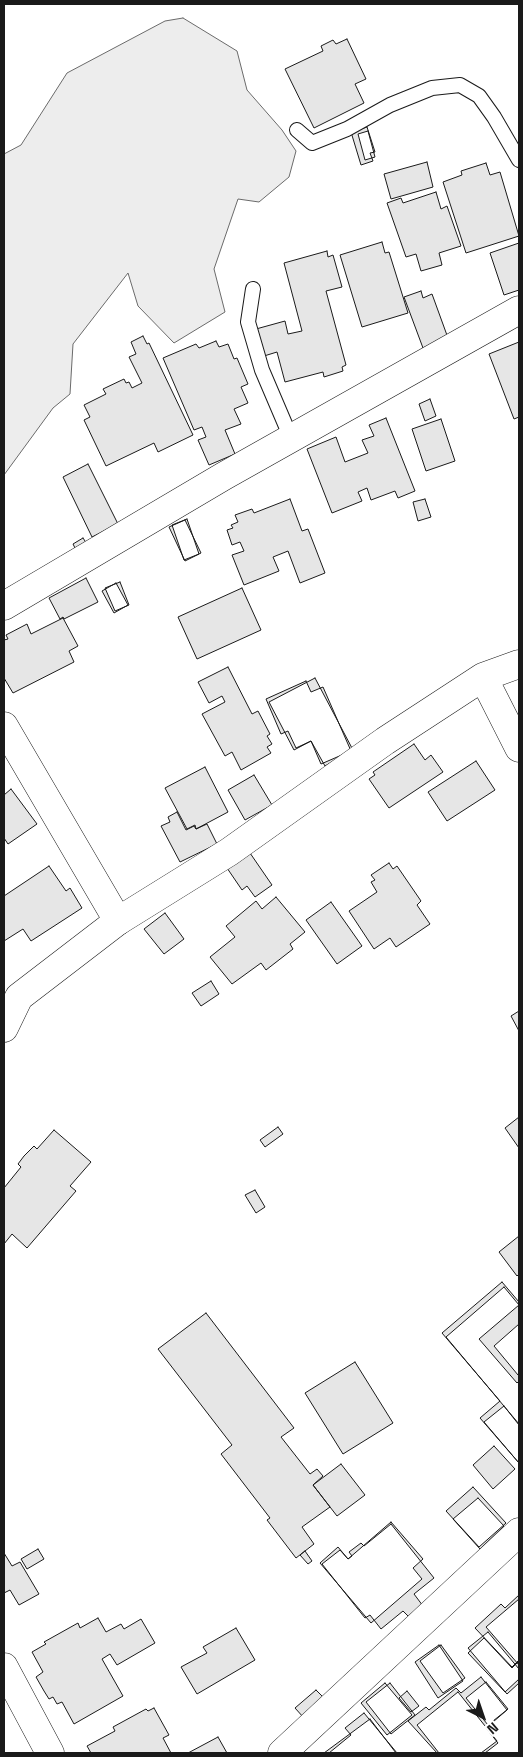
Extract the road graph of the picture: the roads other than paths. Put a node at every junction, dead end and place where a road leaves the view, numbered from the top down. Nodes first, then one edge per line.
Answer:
1 (296, 130) dead end
2 (519, 160) edge
3 (253, 289) dead end
4 (519, 310) edge
5 (291, 438) junction
6 (4, 606) edge
7 (519, 664) edge
8 (483, 677) junction
9 (4, 726) edge
10 (519, 748) edge
11 (118, 920) junction
12 (4, 1028) edge
13 (519, 1532) edge
14 (4, 1667) edge
15 (50, 1753) edge
16 (282, 1753) edge

1 - 2 lane
3 - 5 lane
4 - 5 street
5 - 6 street
7 - 8 street
8 - 10 street
8 - 11 street
9 - 11 street
11 - 12 street
13 - 16 street
14 - 15 street

